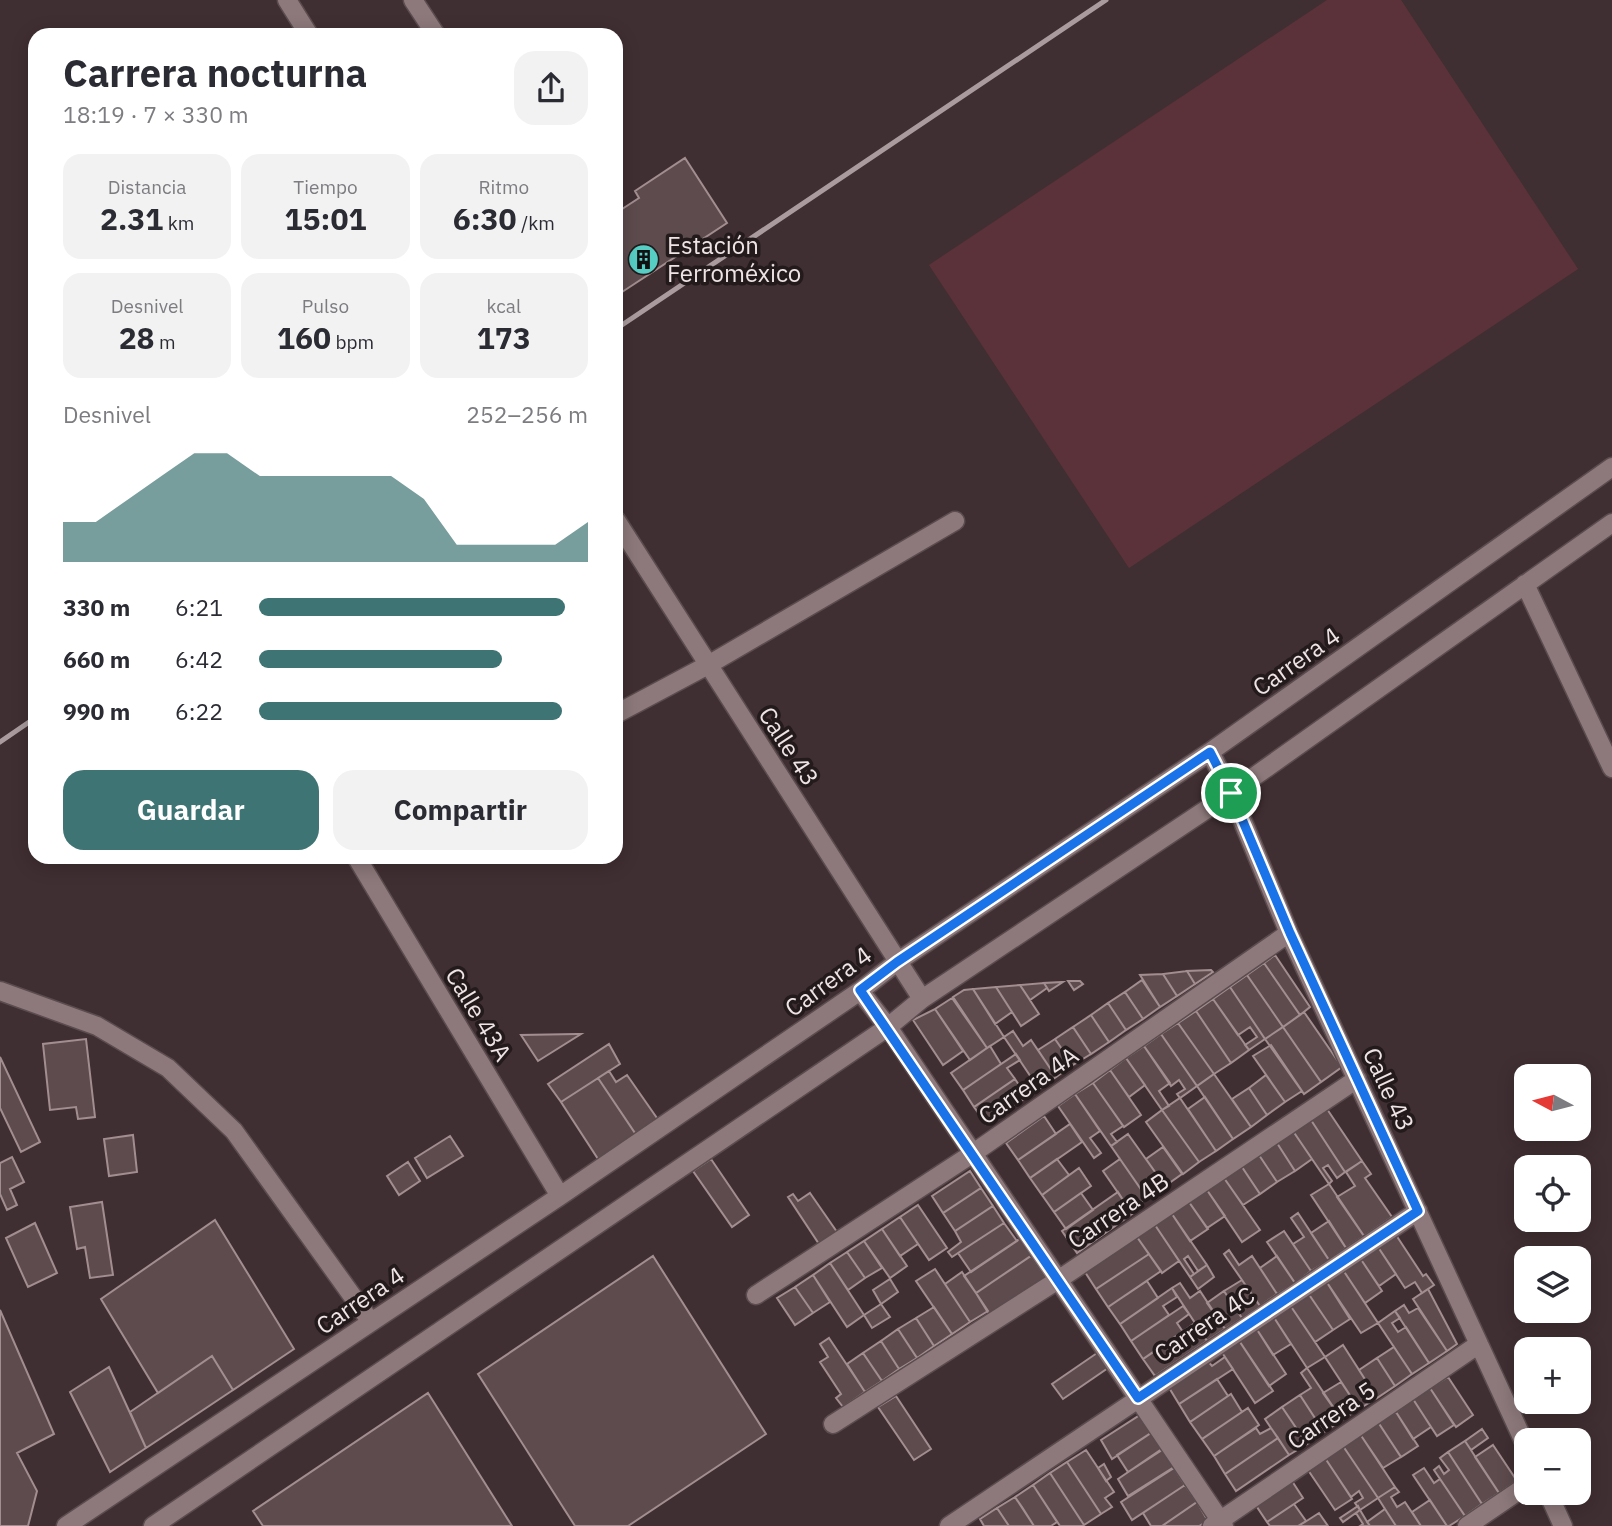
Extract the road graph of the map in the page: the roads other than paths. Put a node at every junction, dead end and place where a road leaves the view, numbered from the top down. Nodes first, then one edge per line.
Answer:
1 (287, 0) edge
2 (413, 0) edge
3 (305, 28) edge
4 (431, 28) edge
5 (1612, 467) edge
6 (955, 521) dead end
7 (1612, 523) edge
8 (623, 531) edge
9 (1525, 584) junction
10 (708, 665) junction
11 (623, 710) edge
12 (1210, 752) junction
13 (1612, 768) edge
14 (1231, 793) junction
15 (361, 864) edge
16 (1290, 933) junction
17 (897, 962) junction
18 (860, 990) junction
19 (0, 991) edge
20 (922, 999) junction
21 (887, 1027) junction
22 (1357, 1079) junction
23 (972, 1154) junction
24 (560, 1196) junction
25 (1418, 1211) junction
26 (1058, 1280) junction
27 (756, 1295) dead end
28 (371, 1322) junction
29 (1479, 1344) junction
30 (1138, 1398) junction
31 (834, 1424) dead end
32 (1518, 1428) edge
33 (1514, 1494) edge
34 (1553, 1505) edge
35 (1218, 1524) edge
36 (66, 1526) edge
37 (153, 1526) edge
38 (949, 1526) edge
39 (1467, 1526) edge
40 (1563, 1526) edge

1 - 3 street
2 - 4 street
5 - 12 street, Carrera 4
6 - 10 street
7 - 9 street
8 - 10 street, Calle 43
9 - 13 street
9 - 14 street
10 - 11 street
10 - 17 street, Calle 43
12 - 14 street, Calle 43
12 - 17 street, Carrera 4
14 - 16 street, Calle 43
14 - 20 street
15 - 24 street, Calle 43A
16 - 22 street, Calle 43
16 - 23 street, Carrera 4A
17 - 18 street, Carrera 4
17 - 20 street, Calle 43
18 - 21 street
18 - 24 street, Carrera 4
19 - 28 street
20 - 21 street
21 - 23 street
21 - 37 street
22 - 25 street, Calle 43
22 - 26 street, Carrera 4B
23 - 26 street
23 - 27 street, Carrera 4A
24 - 28 street, Carrera 4
25 - 29 street, Calle 43
25 - 30 street, Carrera 4C
26 - 30 street
26 - 31 street, Carrera 4B
28 - 36 street, Carrera 4
29 - 32 street, Calle 43
29 - 35 street, Carrera 5
30 - 35 street
30 - 38 street, Carrera 4C
33 - 39 street
34 - 40 street

